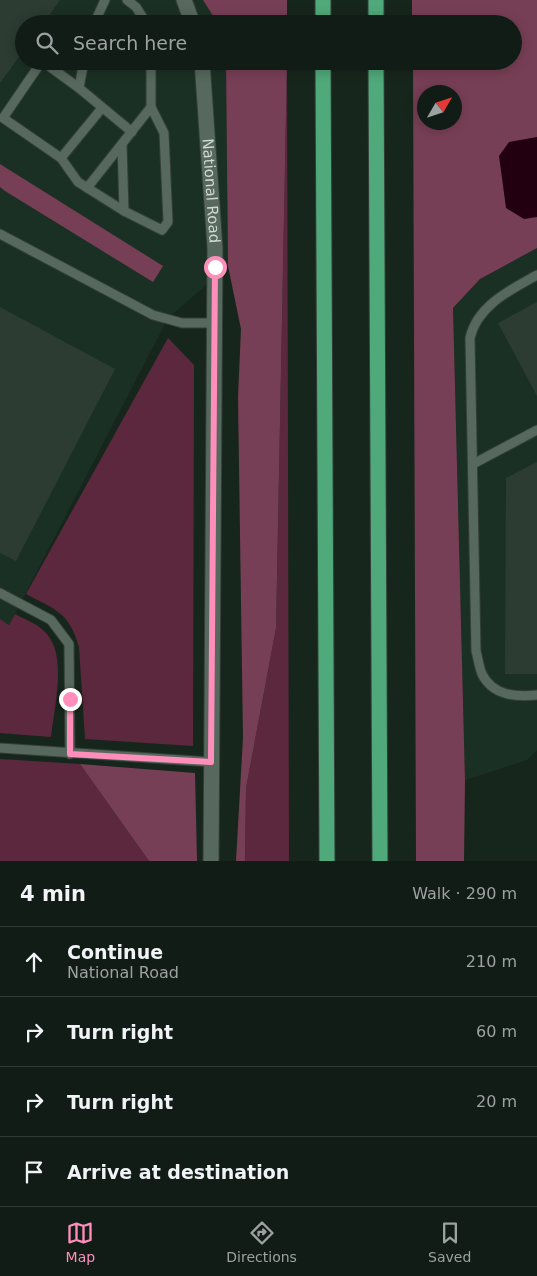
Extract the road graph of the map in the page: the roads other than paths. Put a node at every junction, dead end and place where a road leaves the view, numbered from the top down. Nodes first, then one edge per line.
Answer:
1 (105, 0) edge
2 (127, 0) edge
3 (184, 0) edge
4 (323, 0) edge
5 (376, 0) edge
6 (98, 15) edge
7 (141, 15) edge
8 (190, 15) edge
9 (323, 15) edge
10 (376, 15) edge
11 (36, 70) edge
12 (54, 70) edge
13 (82, 70) edge
14 (151, 70) edge
15 (203, 70) edge
16 (323, 70) edge
17 (376, 70) edge
18 (79, 88) junction
19 (151, 107) junction
20 (102, 108) junction
21 (132, 132) junction
22 (122, 144) junction
23 (61, 158) junction
24 (87, 188) junction
25 (124, 211) junction
26 (0, 234) edge
27 (537, 275) edge
28 (215, 323) junction
29 (537, 430) edge
30 (473, 464) junction
31 (0, 593) edge
32 (537, 696) edge
33 (0, 748) edge
34 (70, 754) junction
35 (211, 762) junction
36 (211, 861) edge
37 (327, 861) edge
38 (380, 861) edge

1 - 6 lane
2 - 7 lane
3 - 8 street
4 - 9 highway
5 - 10 highway
11 - 23 lane
12 - 18 lane
13 - 18 lane
14 - 19 lane
15 - 28 street, National Road
16 - 37 highway
17 - 38 highway
18 - 20 lane
19 - 21 lane
19 - 25 lane
20 - 21 lane
20 - 23 lane
21 - 22 lane
22 - 24 lane
22 - 25 lane
23 - 24 lane
24 - 25 lane
26 - 28 lane
27 - 30 lane
28 - 35 street, National Road
29 - 30 lane
30 - 32 lane
31 - 34 lane
33 - 34 lane
34 - 35 lane
35 - 36 street, National Road

